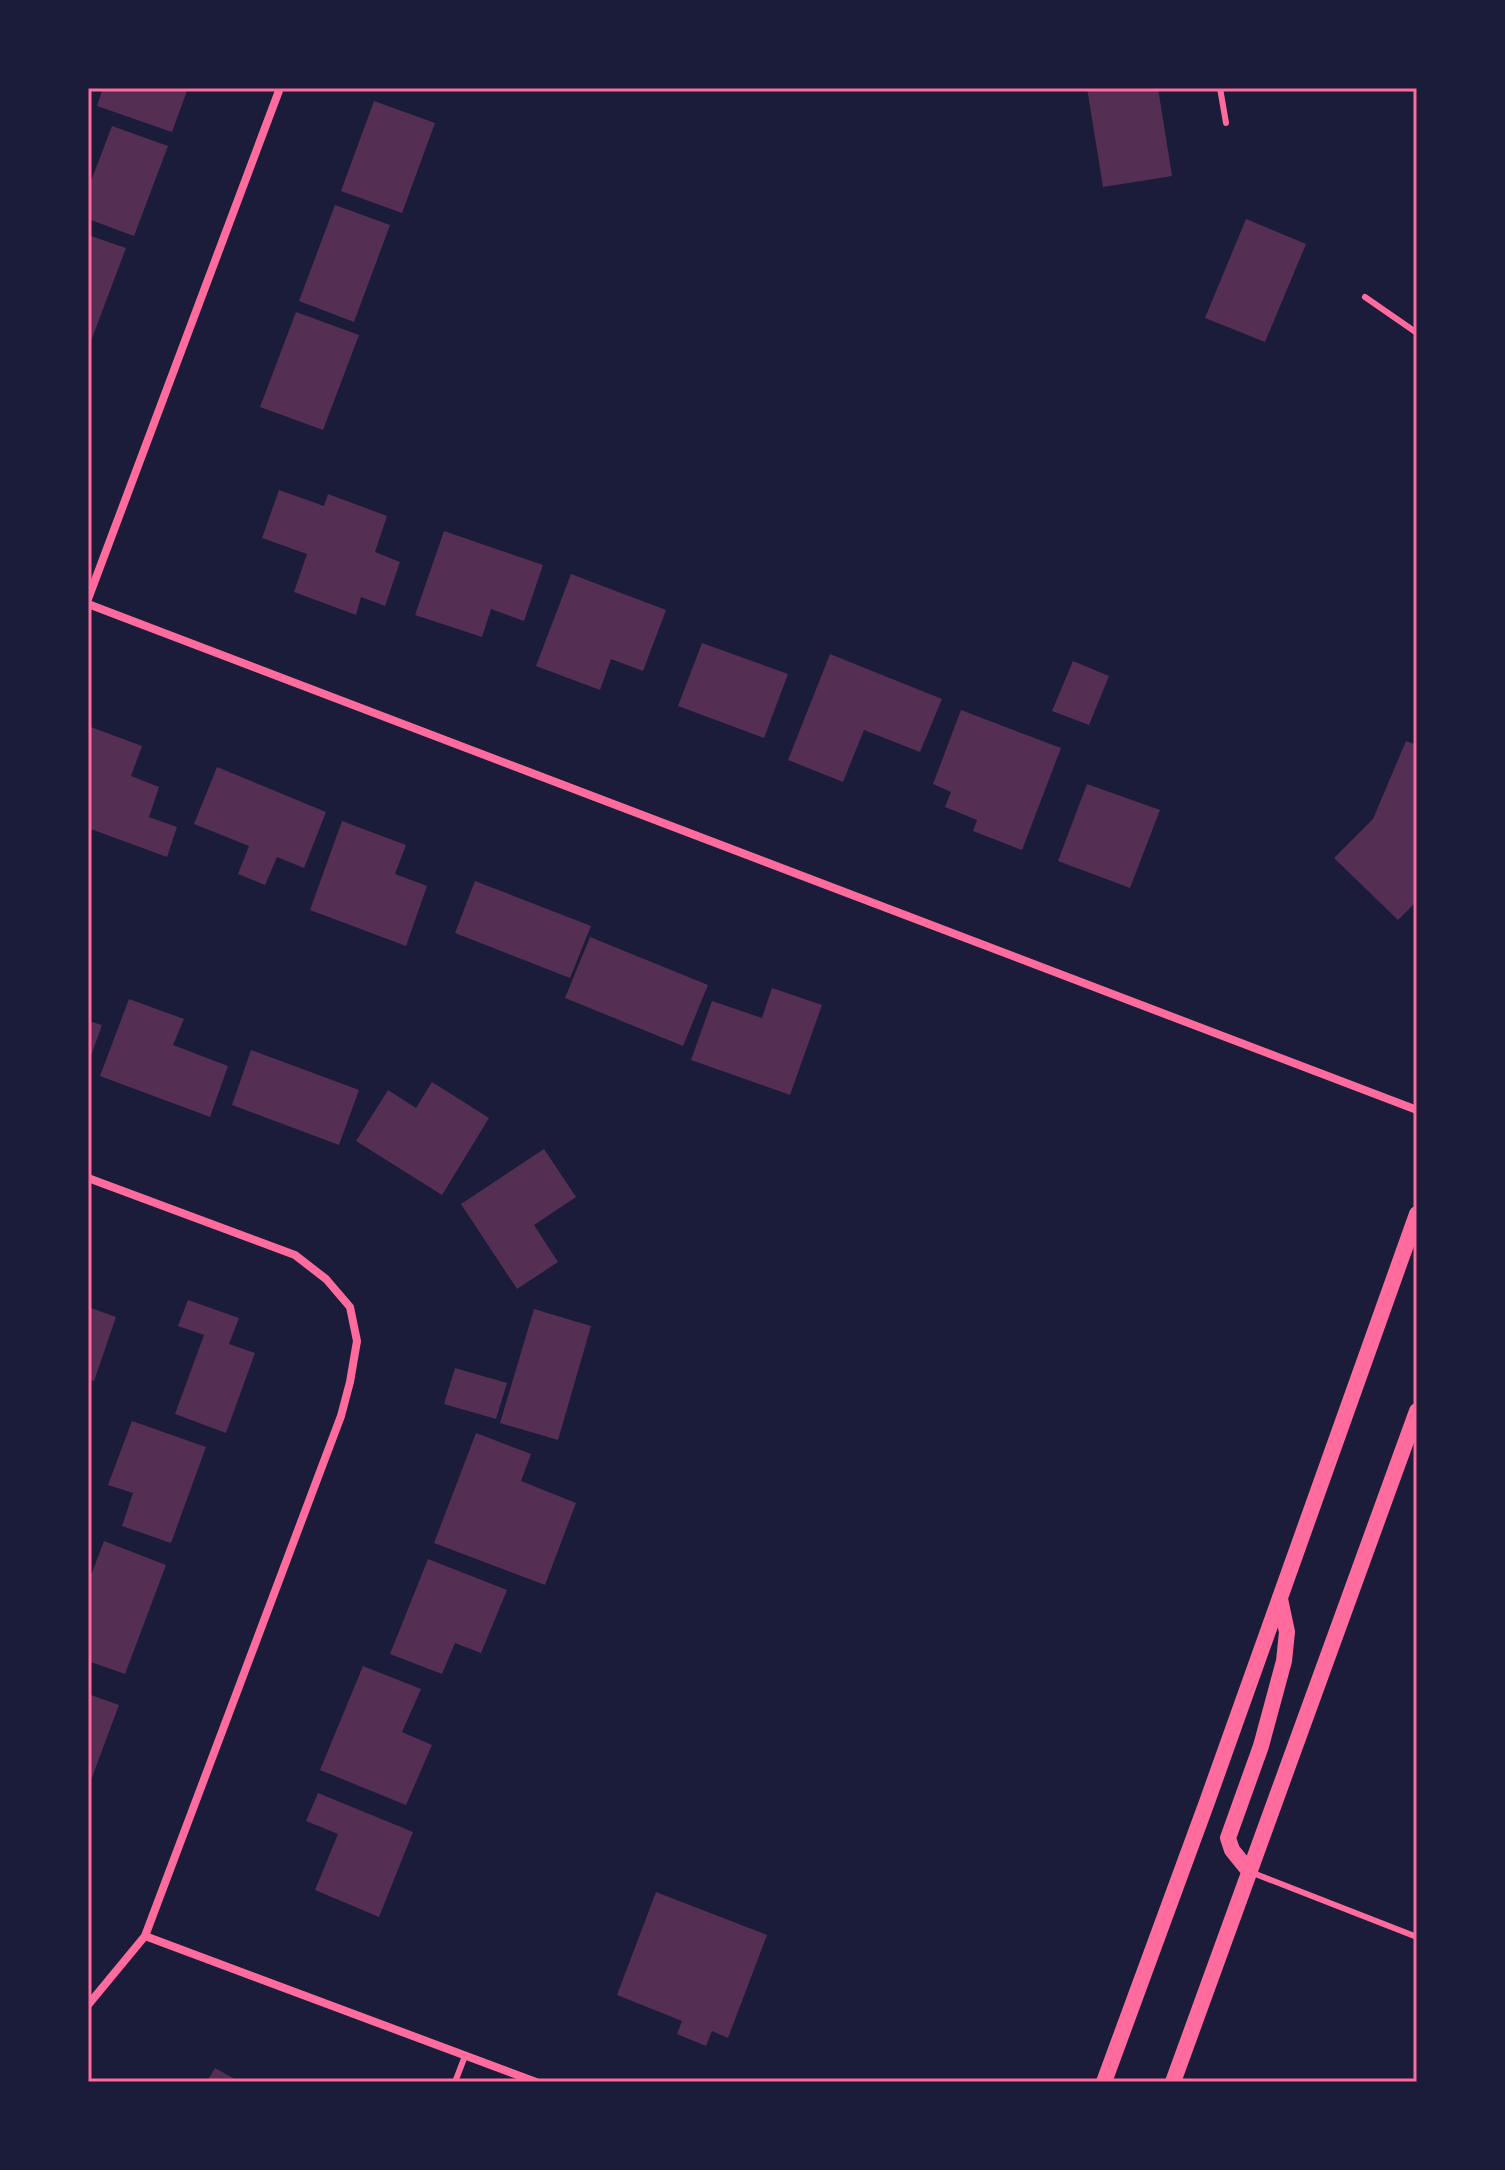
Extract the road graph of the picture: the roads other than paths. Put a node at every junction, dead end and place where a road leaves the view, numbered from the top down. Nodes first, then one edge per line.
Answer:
1 (280, 88) edge
2 (1220, 88) edge
3 (1226, 123) dead end
4 (1365, 297) dead end
5 (1417, 333) edge
6 (88, 602) edge
7 (1417, 1110) edge
8 (88, 1178) edge
9 (1417, 1214) edge
10 (1417, 1411) edge
11 (1280, 1597) junction
12 (1249, 1871) junction
13 (145, 1936) junction
14 (1417, 1937) edge
15 (88, 2005) edge
16 (465, 2056) junction
17 (520, 2079) edge
18 (455, 2082) edge
19 (536, 2082) edge
20 (1104, 2082) edge
21 (1173, 2082) edge

1 - 6 street
2 - 3 lane
4 - 5 lane
6 - 7 street
8 - 13 street
9 - 11 main road
10 - 12 main road
11 - 12 main road
11 - 20 main road
12 - 14 lane
12 - 21 main road
13 - 15 street
13 - 16 street
16 - 17 street
16 - 18 lane
17 - 19 street

